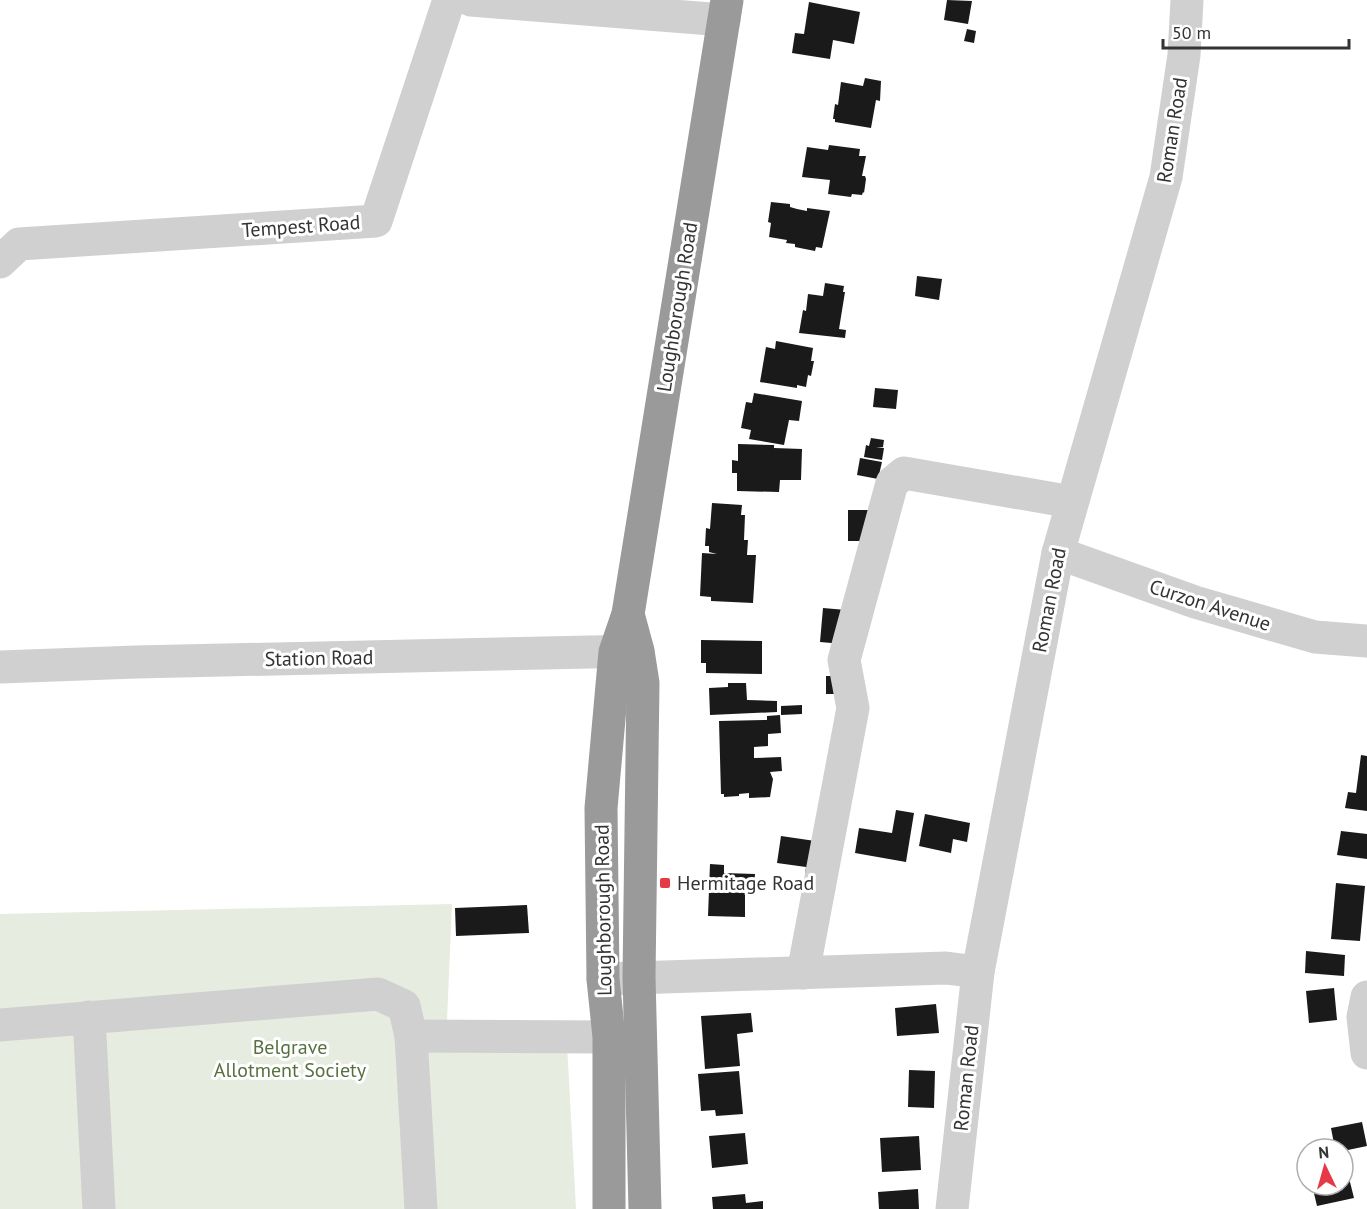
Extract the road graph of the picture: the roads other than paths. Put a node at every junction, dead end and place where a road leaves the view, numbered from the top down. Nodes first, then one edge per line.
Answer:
1 (449, 0) edge
2 (471, 0) edge
3 (1187, 0) edge
4 (725, 10) edge
5 (0, 262) edge
6 (1072, 502) junction
7 (1058, 553) junction
8 (1367, 641) edge
9 (627, 652) junction
10 (0, 667) edge
11 (978, 972) junction
12 (803, 973) junction
13 (639, 977) junction
14 (603, 979) junction
15 (1367, 997) edge
16 (89, 1017) junction
17 (0, 1025) edge
18 (411, 1036) junction
19 (609, 1037) junction
20 (1367, 1053) edge
21 (99, 1209) edge
22 (421, 1209) edge
23 (609, 1209) edge
24 (645, 1209) edge
25 (952, 1209) edge

1 - 5 street, Tempest Road
2 - 4 street
3 - 6 street, Roman Road
4 - 9 highway, Loughborough Road
6 - 7 street, Roman Road
6 - 12 street
7 - 8 street, Curzon Avenue
7 - 11 street, Roman Road
9 - 10 street, Station Road
9 - 13 highway, Loughborough Road
9 - 14 highway, Loughborough Road
11 - 12 street
11 - 25 street, Roman Road
12 - 13 street
13 - 14 street
13 - 24 highway, Loughborough Road
14 - 19 highway, Loughborough Road
15 - 20 street
16 - 17 street
16 - 18 street
16 - 21 street
18 - 19 street
18 - 22 street
19 - 23 highway, Loughborough Road

